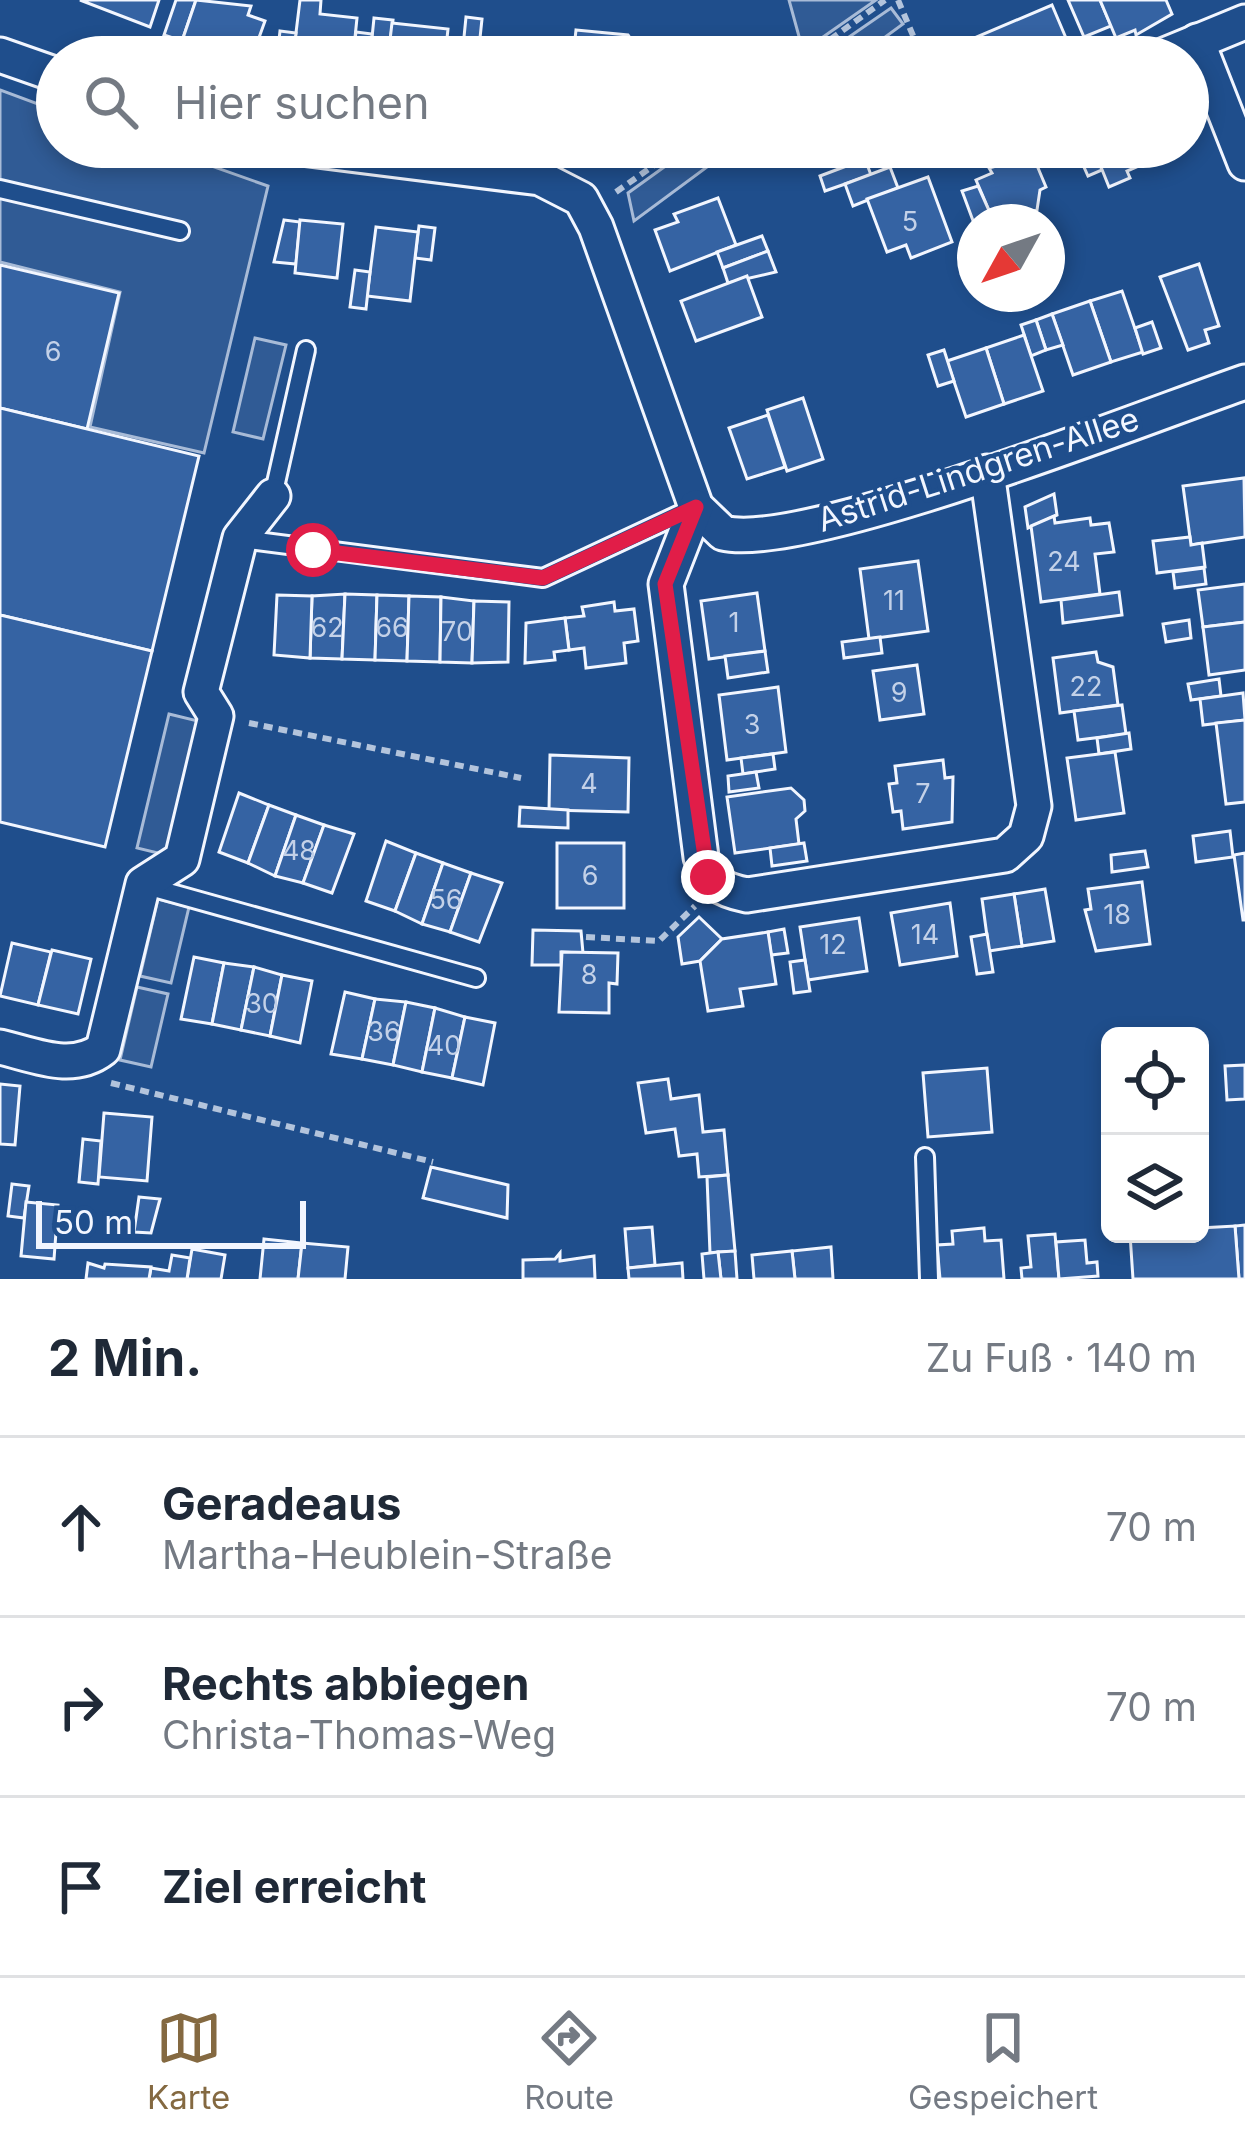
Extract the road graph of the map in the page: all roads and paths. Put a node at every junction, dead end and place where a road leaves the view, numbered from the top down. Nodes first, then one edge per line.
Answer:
1 (885, 0) edge
2 (898, 0) edge
3 (1245, 22) edge
4 (835, 36) edge
5 (913, 36) edge
6 (1209, 36) edge
7 (0, 55) edge
8 (36, 68) edge
9 (1209, 72) edge
10 (1245, 163) edge
11 (461, 168) edge
12 (651, 168) edge
13 (0, 188) edge
14 (589, 212) junction
15 (180, 231) dead end
16 (306, 350) dead end
17 (1245, 382) edge
18 (987, 472) junction
19 (273, 496) joint
20 (696, 507) junction
21 (240, 538) junction
22 (216, 716) junction
23 (521, 778) dead end
24 (142, 884) junction
25 (717, 885) junction
26 (586, 938) dead end
27 (476, 978) dead end
28 (0, 1047) edge
29 (88, 1060) junction
30 (925, 1157) dead end
31 (433, 1162) dead end
32 (929, 1279) edge

1 - 4 path
2 - 5 path
3 - 6 street
7 - 8 street
9 - 10 street
11 - 14 street
12 - 14 path
13 - 15 lane
14 - 20 street
16 - 19 lane
17 - 18 street, Astrid-Lindgren-Allee
18 - 20 street, Astrid-Lindgren-Allee
18 - 25 street
19 - 21 street
20 - 21 lane
20 - 25 street
21 - 22 street
22 - 23 path
22 - 24 street
24 - 27 lane
24 - 29 street
25 - 26 path
28 - 29 street
29 - 31 path
30 - 32 lane

